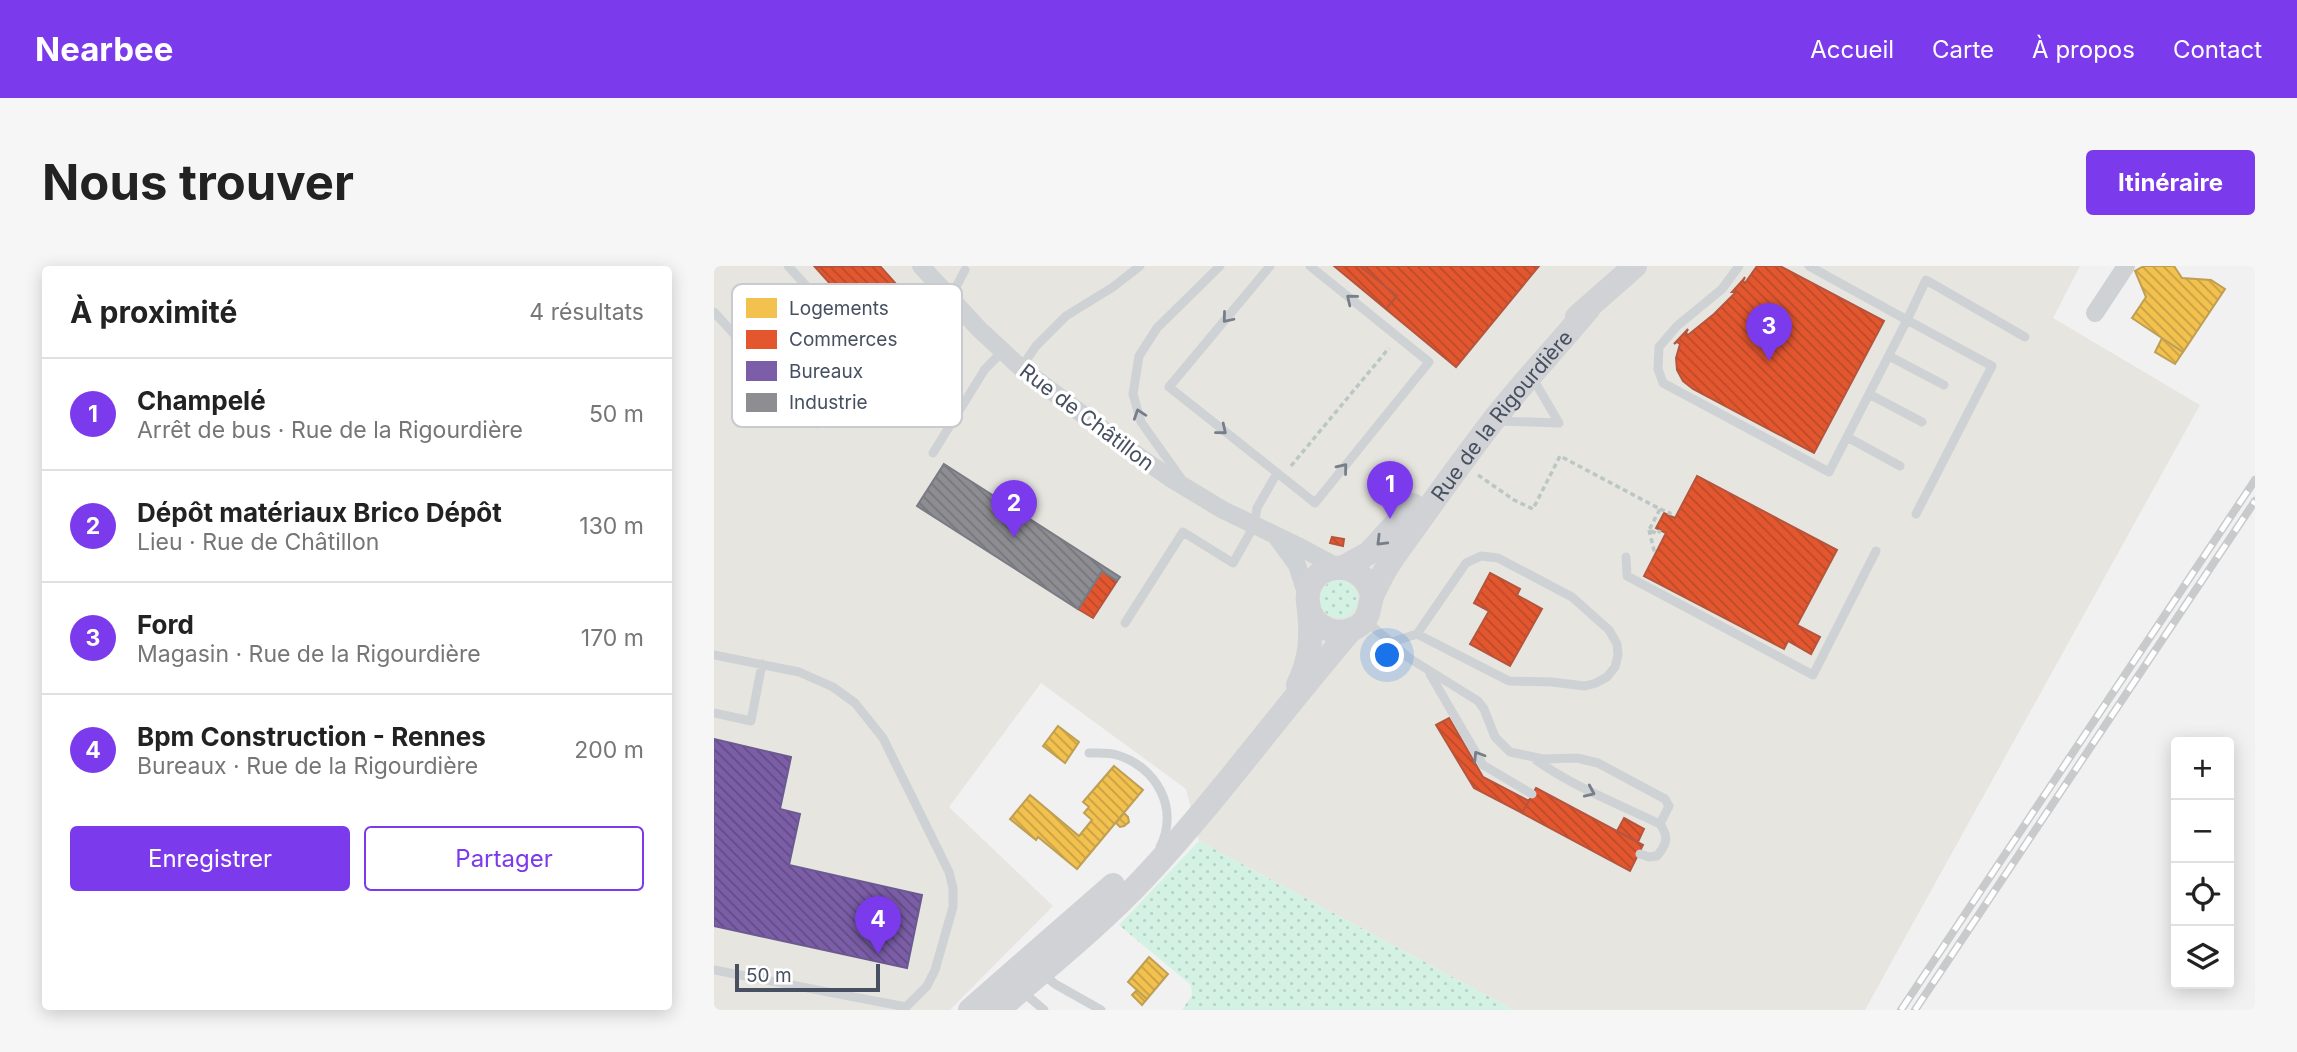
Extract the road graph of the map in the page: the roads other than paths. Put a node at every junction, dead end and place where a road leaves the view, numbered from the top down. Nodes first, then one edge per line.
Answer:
1 (788, 266) edge
2 (921, 266) edge
3 (1140, 266) edge
4 (1220, 266) edge
5 (1270, 266) edge
6 (1310, 266) edge
7 (1635, 266) edge
8 (1739, 266) edge
9 (1809, 266) edge
10 (2126, 266) edge
11 (965, 270) dead end
12 (805, 284) edge
13 (937, 284) edge
14 (958, 284) edge
15 (1589, 308) junction
16 (962, 311) edge
17 (714, 312) edge
18 (2095, 313) dead end
19 (1907, 320) junction
20 (732, 332) edge
21 (2025, 337) dead end
22 (1002, 352) junction
23 (1889, 356) junction
24 (1021, 368) junction
25 (1531, 375) junction
26 (1944, 385) dead end
27 (1869, 394) junction
28 (962, 406) edge
29 (1493, 421) junction
30 (1922, 422) dead end
31 (949, 427) edge
32 (1847, 437) junction
33 (933, 453) dead end
34 (1900, 466) dead end
35 (1280, 476) junction
36 (1190, 491) junction
37 (1916, 514) dead end
38 (1254, 526) junction
39 (1276, 537) junction
40 (1876, 551) dead end
41 (1626, 557) dead end
42 (1341, 567) junction
43 (1372, 596) junction
44 (1308, 603) junction
45 (1125, 622) dead end
46 (1359, 625) junction
47 (1417, 634) junction
48 (1392, 642) junction
49 (714, 655) edge
50 (1393, 659) dead end
51 (762, 664) junction
52 (1428, 671) junction
53 (1290, 701) junction
54 (714, 713) edge
55 (1089, 753) dead end
56 (1531, 757) junction
57 (1532, 794) dead end
58 (1207, 805) junction
59 (1660, 824) junction
60 (1165, 837) junction
61 (1640, 854) dead end
62 (1092, 928) junction
63 (1058, 934) junction
64 (1039, 968) junction
65 (714, 970) edge
66 (1021, 990) junction
67 (904, 1009) edge
68 (970, 1010) edge
69 (998, 1010) edge
70 (1044, 1010) edge
71 (1101, 1010) edge

1 - 12 lane
2 - 13 street, Rue de Châtillon
3 - 24 lane
36 -> 4 lane
5 -> 35 lane
35 -> 6 lane
7 - 15 street, Rue de la Rigourdière
8 - 32 lane
9 - 19 lane
10 - 18 street
11 - 14 lane
15 - 25 street, Rue de la Rigourdière
15 -> 42 street, Rue de la Rigourdière
16 - 22 street, Rue de Châtillon
17 - 20 lane
19 - 21 lane
19 - 23 lane
19 - 37 lane
22 - 24 street, Rue de Châtillon
22 - 28 lane
23 - 26 lane
23 - 27 lane
24 - 36 street, Rue de Châtillon
25 - 29 street, Rue de la Rigourdière
25 - 29 lane
27 - 30 lane
27 - 32 lane
29 - 43 street, Rue de la Rigourdière
31 - 33 lane
32 - 34 lane
35 - 38 lane
36 - 38 street, Rue de Châtillon
38 - 39 street, Rue de Châtillon
38 - 45 lane
39 - 42 street, Rue de Châtillon
39 - 44 street, Rue de Châtillon
40 - 41 lane
42 - 43 street
42 - 44 street
43 - 46 street
44 - 46 street
44 - 53 street
46 - 48 lane
46 - 53 street
47 - 47 lane
47 - 48 lane
48 - 50 lane
48 - 52 lane
49 - 51 lane
51 - 54 lane
51 - 67 lane
52 - 56 lane
57 -> 52 lane
53 - 58 street
55 - 60 lane
56 -> 59 lane
56 - 59 lane
58 - 60 street
58 - 62 street
59 - 61 lane
60 - 62 lane
60 - 63 street
62 - 64 street
63 - 64 lane
63 - 68 street
64 - 66 street
64 - 71 lane
65 - 67 lane
66 - 69 street
66 - 70 lane

